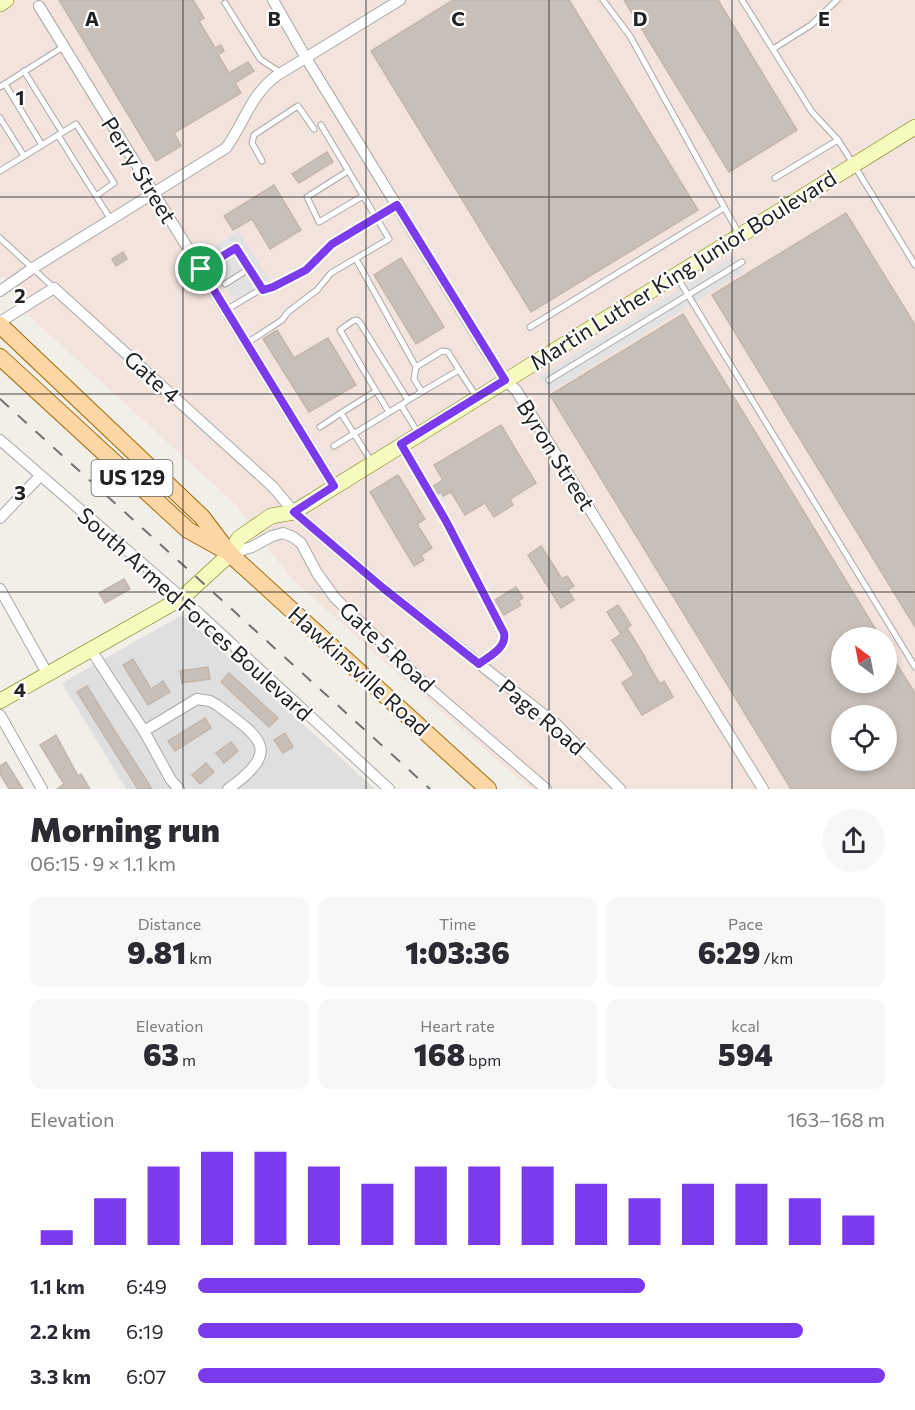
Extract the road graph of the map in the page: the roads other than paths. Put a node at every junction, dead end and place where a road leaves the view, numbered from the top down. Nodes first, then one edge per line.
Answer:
1 (6, 0) edge
2 (273, 0) edge
3 (400, 0) edge
4 (603, 0) edge
5 (742, 0) edge
6 (837, 0) edge
7 (225, 3) dead end
8 (0, 4) edge
9 (39, 6) dead end
10 (63, 47) junction
11 (773, 49) junction
12 (306, 58) junction
13 (24, 72) junction
14 (281, 73) junction
15 (2, 85) edge
16 (0, 118) edge
17 (321, 125) dead end
18 (915, 127) edge
19 (314, 129) dead end
20 (60, 134) junction
21 (838, 140) junction
22 (42, 145) junction
23 (24, 156) junction
24 (262, 161) dead end
25 (854, 165) junction
26 (1, 169) edge
27 (348, 171) junction
28 (775, 178) dead end
29 (154, 194) junction
30 (96, 196) junction
31 (363, 196) junction
32 (397, 205) junction
33 (724, 208) junction
34 (376, 218) junction
35 (110, 221) junction
36 (740, 235) junction
37 (0, 238) edge
38 (356, 259) junction
39 (742, 262) dead end
40 (915, 265) edge
41 (33, 268) junction
42 (201, 269) junction
43 (249, 269) junction
44 (676, 275) junction
45 (225, 284) dead end
46 (54, 288) junction
47 (263, 290) junction
48 (0, 291) edge
49 (688, 295) junction
50 (226, 310) junction
51 (0, 324) edge
52 (530, 327) dead end
53 (247, 343) junction
54 (0, 357) edge
55 (416, 367) junction
56 (459, 370) junction
57 (505, 380) junction
58 (549, 380) dead end
59 (376, 391) junction
60 (422, 392) junction
61 (477, 397) junction
62 (408, 400) junction
63 (401, 405) junction
64 (389, 412) junction
65 (341, 413) junction
66 (320, 427) dead end
67 (354, 434) junction
68 (418, 434) junction
69 (0, 440) edge
70 (401, 444) junction
71 (334, 446) dead end
72 (372, 463) junction
73 (40, 476) junction
74 (334, 486) junction
75 (294, 512) junction
76 (0, 518) edge
77 (230, 554) junction
78 (0, 589) edge
79 (182, 598) junction
80 (91, 650) junction
81 (479, 664) junction
82 (915, 667) edge
83 (47, 673) junction
84 (0, 701) edge
85 (0, 715) edge
86 (144, 731) junction
87 (42, 789) edge
88 (179, 789) edge
89 (228, 789) edge
90 (389, 789) edge
91 (488, 789) edge
92 (546, 789) edge
93 (620, 789) edge
94 (763, 789) edge

1 - 8 street
2 - 12 street, Byron Street
3 - 12 street
4 - 33 lane
5 - 11 lane
6 - 11 lane
7 - 14 lane
9 - 10 street, Perry Street
10 - 13 lane
10 - 29 street, Perry Street
11 - 21 lane
12 - 14 street
12 - 32 street, Byron Street
13 - 15 lane
13 - 20 lane
14 - 29 street
15 - 22 lane
16 - 23 lane
17 - 27 lane
18 - 25 street, Martin Luther King Junior Boulevard
19 - 24 lane
20 - 22 lane
20 - 30 lane
20 - 30 lane
21 - 25 lane
21 - 28 lane
22 - 23 lane
23 - 26 lane
25 - 36 street, Martin Luther King Junior Boulevard
25 - 40 lane
27 - 31 lane
27 - 31 lane
29 - 35 street
29 - 42 street, Perry Street
30 - 35 lane
31 - 34 lane
32 - 34 lane
32 - 57 street, Byron Street
33 - 36 lane
33 - 52 lane
34 - 38 lane
34 - 47 lane
35 - 41 street
36 - 44 street, Martin Luther King Junior Boulevard
37 - 41 lane
38 - 53 lane
38 - 55 lane
39 - 49 lane
41 - 46 lane
41 - 48 street
42 - 43 lane
42 - 50 street, Perry Street
43 - 45 lane
43 - 47 lane
44 - 49 lane
44 - 57 street, Martin Luther King Junior Boulevard
46 - 51 street
46 - 75 street, Gate 4
47 - 50 lane
49 - 58 lane
49 - 82 lane
50 - 53 street, Perry Street
51 - 77 main road, Hawkinsville Road / US 129
53 - 74 street, Perry Street
54 - 77 main road, Hawkinsville Road / US 129
55 - 56 lane
55 - 60 lane
56 - 60 lane
56 - 61 lane
57 - 61 street, Martin Luther King Junior Boulevard
57 - 94 street, Byron Street
59 - 62 lane
59 - 64 lane
59 - 65 lane
60 - 62 lane
61 - 68 street, Martin Luther King Junior Boulevard
62 - 63 lane
63 - 64 lane
63 - 68 lane
64 - 67 lane
65 - 66 lane
65 - 67 lane
67 - 71 lane
67 - 72 lane
68 - 70 street, Martin Luther King Junior Boulevard
69 - 73 street, South Armed Forces Boulevard
70 - 72 street, Martin Luther King Junior Boulevard
70 - 81 lane
72 - 74 street, Martin Luther King Junior Boulevard
73 - 76 street
73 - 79 street, South Armed Forces Boulevard
74 - 75 street, Martin Luther King Junior Boulevard
75 - 77 street, Martin Luther King Junior Boulevard
75 - 81 street, Page Road
77 - 79 street, Martin Luther King Junior Boulevard
77 - 91 main road, Hawkinsville Road / US 129
77 - 92 street, Gate 5 Road
78 - 83 street
79 - 80 street, Martin Luther King Junior Boulevard
79 - 90 street, South Armed Forces Boulevard
80 - 83 street, Martin Luther King Junior Boulevard
80 - 86 street
81 - 93 street, Page Road
83 - 84 street, Martin Luther King Junior Boulevard
85 - 87 street
86 - 88 street
86 - 89 street

